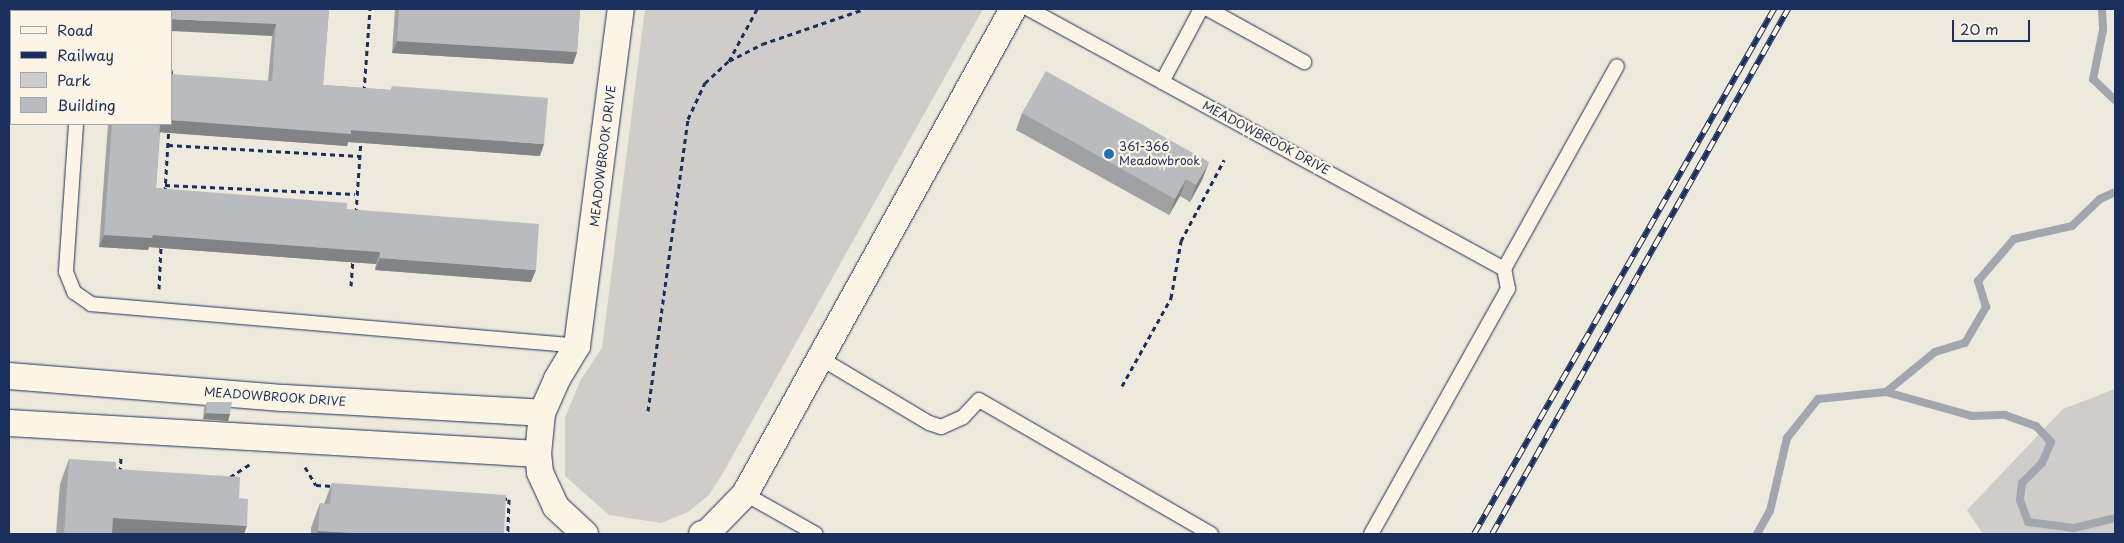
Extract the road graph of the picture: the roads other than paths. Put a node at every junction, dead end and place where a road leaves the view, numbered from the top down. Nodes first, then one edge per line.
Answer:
1 (621, 9) edge
2 (1013, 9) edge
3 (1029, 9) edge
4 (1201, 9) edge
5 (1208, 9) edge
6 (1304, 62) dead end
7 (1617, 66) dead end
8 (1162, 82) junction
9 (76, 125) edge
10 (1504, 269) junction
11 (577, 346) junction
12 (820, 358) junction
13 (9, 376) edge
14 (542, 413) junction
15 (9, 423) edge
16 (538, 454) junction
17 (745, 494) junction
18 (585, 534) edge
19 (702, 534) edge
20 (816, 534) edge
21 (1211, 534) edge
22 (1371, 534) edge

1 - 11 street, MEADOWBROOK DRIVE
2 - 12 street
3 - 8 lane, MEADOWBROOK DRIVE
4 - 8 lane
5 - 6 lane
7 - 10 lane
8 - 10 lane, MEADOWBROOK DRIVE
9 - 11 lane
10 - 22 lane
11 - 14 street, MEADOWBROOK DRIVE
12 - 17 street
12 - 21 lane
13 - 14 street, MEADOWBROOK DRIVE
14 - 16 street, MEADOWBROOK DRIVE
15 - 16 street
16 - 18 street, MEADOWBROOK DRIVE
17 - 19 street
17 - 20 lane

